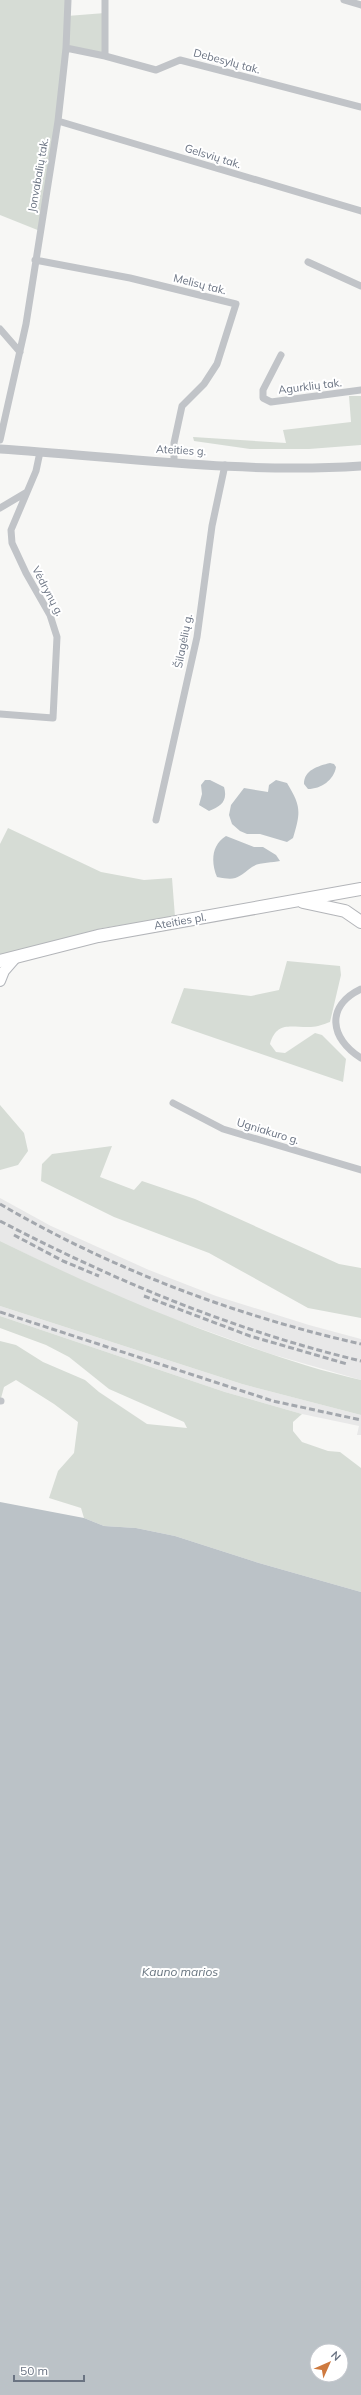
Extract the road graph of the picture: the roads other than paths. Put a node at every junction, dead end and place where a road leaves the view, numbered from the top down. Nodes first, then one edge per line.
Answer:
1 (68, 0) edge
2 (105, 0) edge
3 (344, 0) edge
4 (361, 5) edge
5 (66, 48) junction
6 (106, 56) junction
7 (361, 107) edge
8 (58, 122) junction
9 (361, 211) edge
10 (35, 260) junction
11 (308, 262) dead end
12 (361, 286) edge
13 (0, 329) edge
14 (20, 352) junction
15 (281, 355) dead end
16 (361, 390) edge
17 (0, 440) edge
18 (0, 449) edge
19 (40, 452) junction
20 (174, 462) junction
21 (225, 465) junction
22 (361, 466) edge
23 (27, 492) junction
24 (0, 508) edge
25 (0, 714) edge
26 (156, 820) dead end
27 (361, 889) edge
28 (294, 901) junction
29 (361, 922) edge
30 (17, 956) junction
31 (0, 961) edge
32 (0, 981) edge
33 (361, 989) edge
34 (361, 1058) edge
35 (173, 1104) dead end
36 (361, 1170) edge

1 - 5 street, Jonvabalių tak.
2 - 6 street
3 - 4 street
5 - 6 street, Debesylų tak.
5 - 8 street, Jonvabalių tak.
6 - 7 street, Debesylų tak.
8 - 9 street, Gelsvių tak.
8 - 10 street, Jonvabalių tak.
10 - 14 street, Jonvabalių tak.
10 - 20 street, Melisų tak.
11 - 12 street
13 - 14 street
14 - 17 street, Jonvabalių tak.
15 - 16 street, Agurklių tak.
18 - 19 street, Ateities g.
19 - 20 street, Ateities g.
19 - 23 street, Vėdrynų g.
20 - 21 street, Ateities g.
21 - 22 street, Ateities g.
21 - 26 street, Šilagėlių g.
23 - 24 street
23 - 25 street, Vėdrynų g.
27 - 28 highway, Ateities pl.
28 - 29 highway
28 - 30 highway, Ateities pl.
30 - 31 highway, Ateities pl.
30 - 32 main road
33 - 34 street
35 - 36 street, Ugniakuro g.

